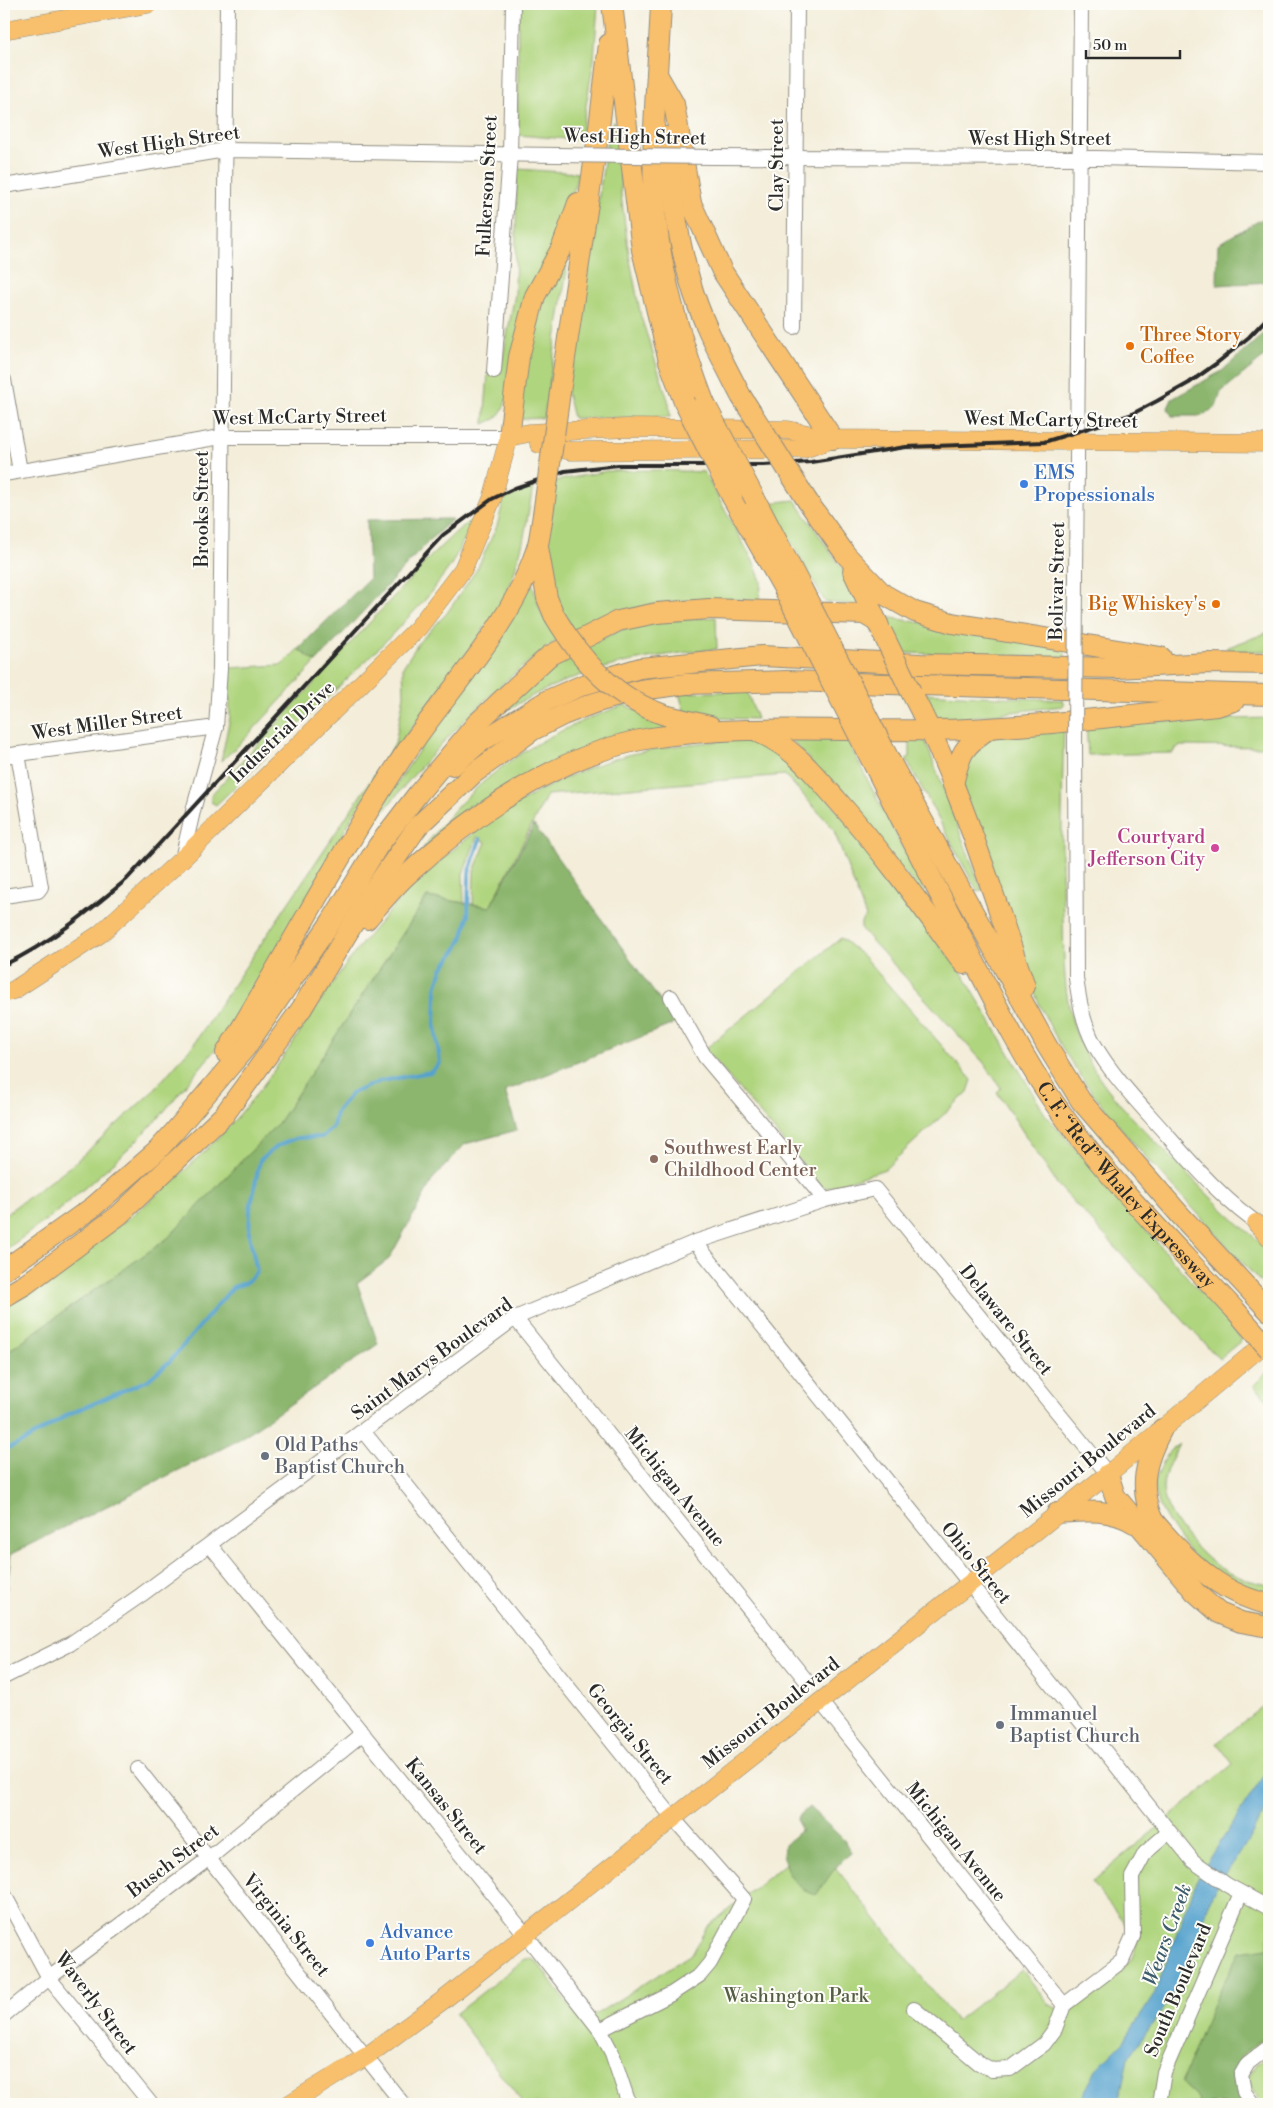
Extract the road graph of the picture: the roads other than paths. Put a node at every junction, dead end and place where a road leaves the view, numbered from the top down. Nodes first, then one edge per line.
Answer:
1 (148, 4) edge
2 (227, 4) edge
3 (512, 4) edge
4 (661, 4) edge
5 (797, 4) edge
6 (1081, 4) edge
7 (612, 8) edge
8 (4, 30) edge
9 (658, 76) junction
10 (598, 136) junction
11 (225, 150) junction
12 (510, 155) junction
13 (796, 157) junction
14 (1080, 158) junction
15 (1269, 162) edge
16 (4, 186) edge
17 (794, 327) dead end
18 (494, 371) dead end
19 (4, 380) edge
20 (221, 437) junction
21 (509, 437) junction
22 (833, 439) junction
23 (1078, 442) junction
24 (1269, 443) edge
25 (20, 471) junction
26 (4, 474) edge
27 (538, 547) junction
28 (846, 555) junction
29 (791, 585) junction
30 (879, 627) junction
31 (1208, 663) junction
32 (1269, 664) edge
33 (1265, 694) edge
34 (216, 727) junction
35 (990, 728) junction
36 (728, 730) junction
37 (754, 730) junction
38 (931, 730) junction
39 (11, 755) edge
40 (885, 769) junction
41 (953, 785) junction
42 (417, 795) junction
43 (182, 859) junction
44 (4, 896) edge
45 (332, 958) junction
46 (4, 994) edge
47 (671, 997) dead end
48 (999, 1010) junction
49 (1047, 1046) junction
50 (174, 1132) junction
51 (875, 1190) joint
52 (825, 1200) junction
53 (1265, 1228) edge
54 (1269, 1237) edge
55 (695, 1242) junction
56 (4, 1270) edge
57 (4, 1297) edge
58 (1269, 1311) edge
59 (515, 1318) junction
60 (1269, 1342) edge
61 (1162, 1429) junction
62 (363, 1431) junction
63 (1108, 1474) junction
64 (1057, 1513) junction
65 (1147, 1524) junction
66 (210, 1545) junction
67 (968, 1584) junction
68 (1269, 1604) edge
69 (1269, 1628) edge
70 (4, 1677) edge
71 (805, 1679) dead end
72 (820, 1701) junction
73 (363, 1733) junction
74 (138, 1769) dead end
75 (672, 1818) junction
76 (1169, 1832) junction
77 (208, 1859) junction
78 (1240, 1893) junction
79 (4, 1894) edge
80 (1269, 1908) edge
81 (525, 1934) junction
82 (49, 1978) junction
83 (1064, 2005) junction
84 (914, 2009) dead end
85 (4, 2015) edge
86 (600, 2030) junction
87 (1269, 2047) edge
88 (367, 2056) junction
89 (151, 2104) edge
90 (289, 2104) edge
91 (403, 2104) edge
92 (629, 2104) edge
93 (1159, 2104) edge
94 (1254, 2104) edge

1 - 8 main road
2 - 11 street, Brooks Street
3 - 12 street, Fulkerson Street
4 - 9 highway
5 - 13 street, Clay Street
6 - 14 street, Bolivar Street
7 - 10 highway
7 - 29 highway, bridge
9 - 22 highway
9 - 28 highway, bridge
9 - 29 highway, bridge
10 - 21 highway
10 - 27 highway, bridge
11 - 12 street, West High Street
11 - 16 street, West High Street
11 - 20 street, Brooks Street
12 - 13 street, West High Street, bridge
12 - 18 street, Fulkerson Street
13 - 14 street, West High Street
13 - 17 street, Clay Street
14 - 15 street, West High Street
14 - 23 street, Bolivar Street
19 - 25 street
20 - 21 street, West McCarty Street
20 - 25 street, West McCarty Street
20 - 34 street, Brooks Street
21 - 22 main road, West McCarty Street
21 - 43 main road, Industrial Drive
22 - 23 main road, West McCarty Street
23 - 24 main road, West McCarty Street
23 - 53 street, Bolivar Street, bridge
25 - 26 street, West McCarty Street
27 - 36 highway, bridge
27 - 50 highway
28 - 30 highway
28 - 31 highway
29 - 40 highway, bridge
30 - 38 highway, bridge
30 - 42 highway
31 - 32 highway
31 - 42 highway
33 - 35 highway
33 - 45 highway
34 - 39 street, West Miller Street
34 - 43 street, Brooks Street
35 - 38 highway
35 - 41 highway
36 - 37 highway
36 - 45 highway
37 - 38 highway
37 - 48 highway
38 - 41 highway
39 - 44 street
40 - 48 highway
40 - 49 highway
41 - 49 highway
42 - 50 highway
43 - 46 main road, Industrial Drive
45 - 57 highway
47 - 52 street
48 - 60 highway, C. F. “Red” Whaley Expressway, bridge
49 - 58 highway, C. F. “Red” Whaley Expressway
50 - 56 highway
51 - 52 street, Saint Marys Boulevard
51 - 63 street, Delaware Street
52 - 55 street, Saint Marys Boulevard
53 - 54 main road
55 - 59 street, Saint Marys Boulevard
55 - 67 street, Ohio Street
59 - 62 street, Saint Marys Boulevard
59 - 71 street, Michigan Avenue
60 - 61 main road, Missouri Boulevard
61 - 63 main road, Missouri Boulevard
61 - 65 highway
62 - 66 street, Saint Marys Boulevard
62 - 75 street, Georgia Street
63 - 64 main road, Missouri Boulevard
63 - 65 highway
64 - 65 highway
64 - 67 main road, Missouri Boulevard
65 - 68 highway
65 - 69 highway
66 - 70 street, Saint Marys Boulevard
66 - 73 street, Kansas Street
67 - 72 main road, Missouri Boulevard
67 - 76 street, Ohio Street
72 - 75 main road, Missouri Boulevard
72 - 83 street, Michigan Avenue
73 - 77 street, Busch Street
73 - 81 street, Kansas Street
74 - 77 street, Virginia Street
75 - 81 main road, Missouri Boulevard
75 - 86 street, Georgia Street
76 - 78 street, Ohio Street
76 - 83 street
77 - 82 street, Busch Street
77 - 88 street, Virginia Street
78 - 80 street, Ohio Street
78 - 93 street, South Boulevard
79 - 82 street, Waverly Street
81 - 86 street, Kansas Street
81 - 88 main road, Missouri Boulevard
82 - 85 street, Busch Street
82 - 89 street, Waverly Street
83 - 84 street
86 - 92 street, Kansas Street
87 - 94 street
88 - 90 main road, Missouri Boulevard
88 - 91 street, Virginia Street

